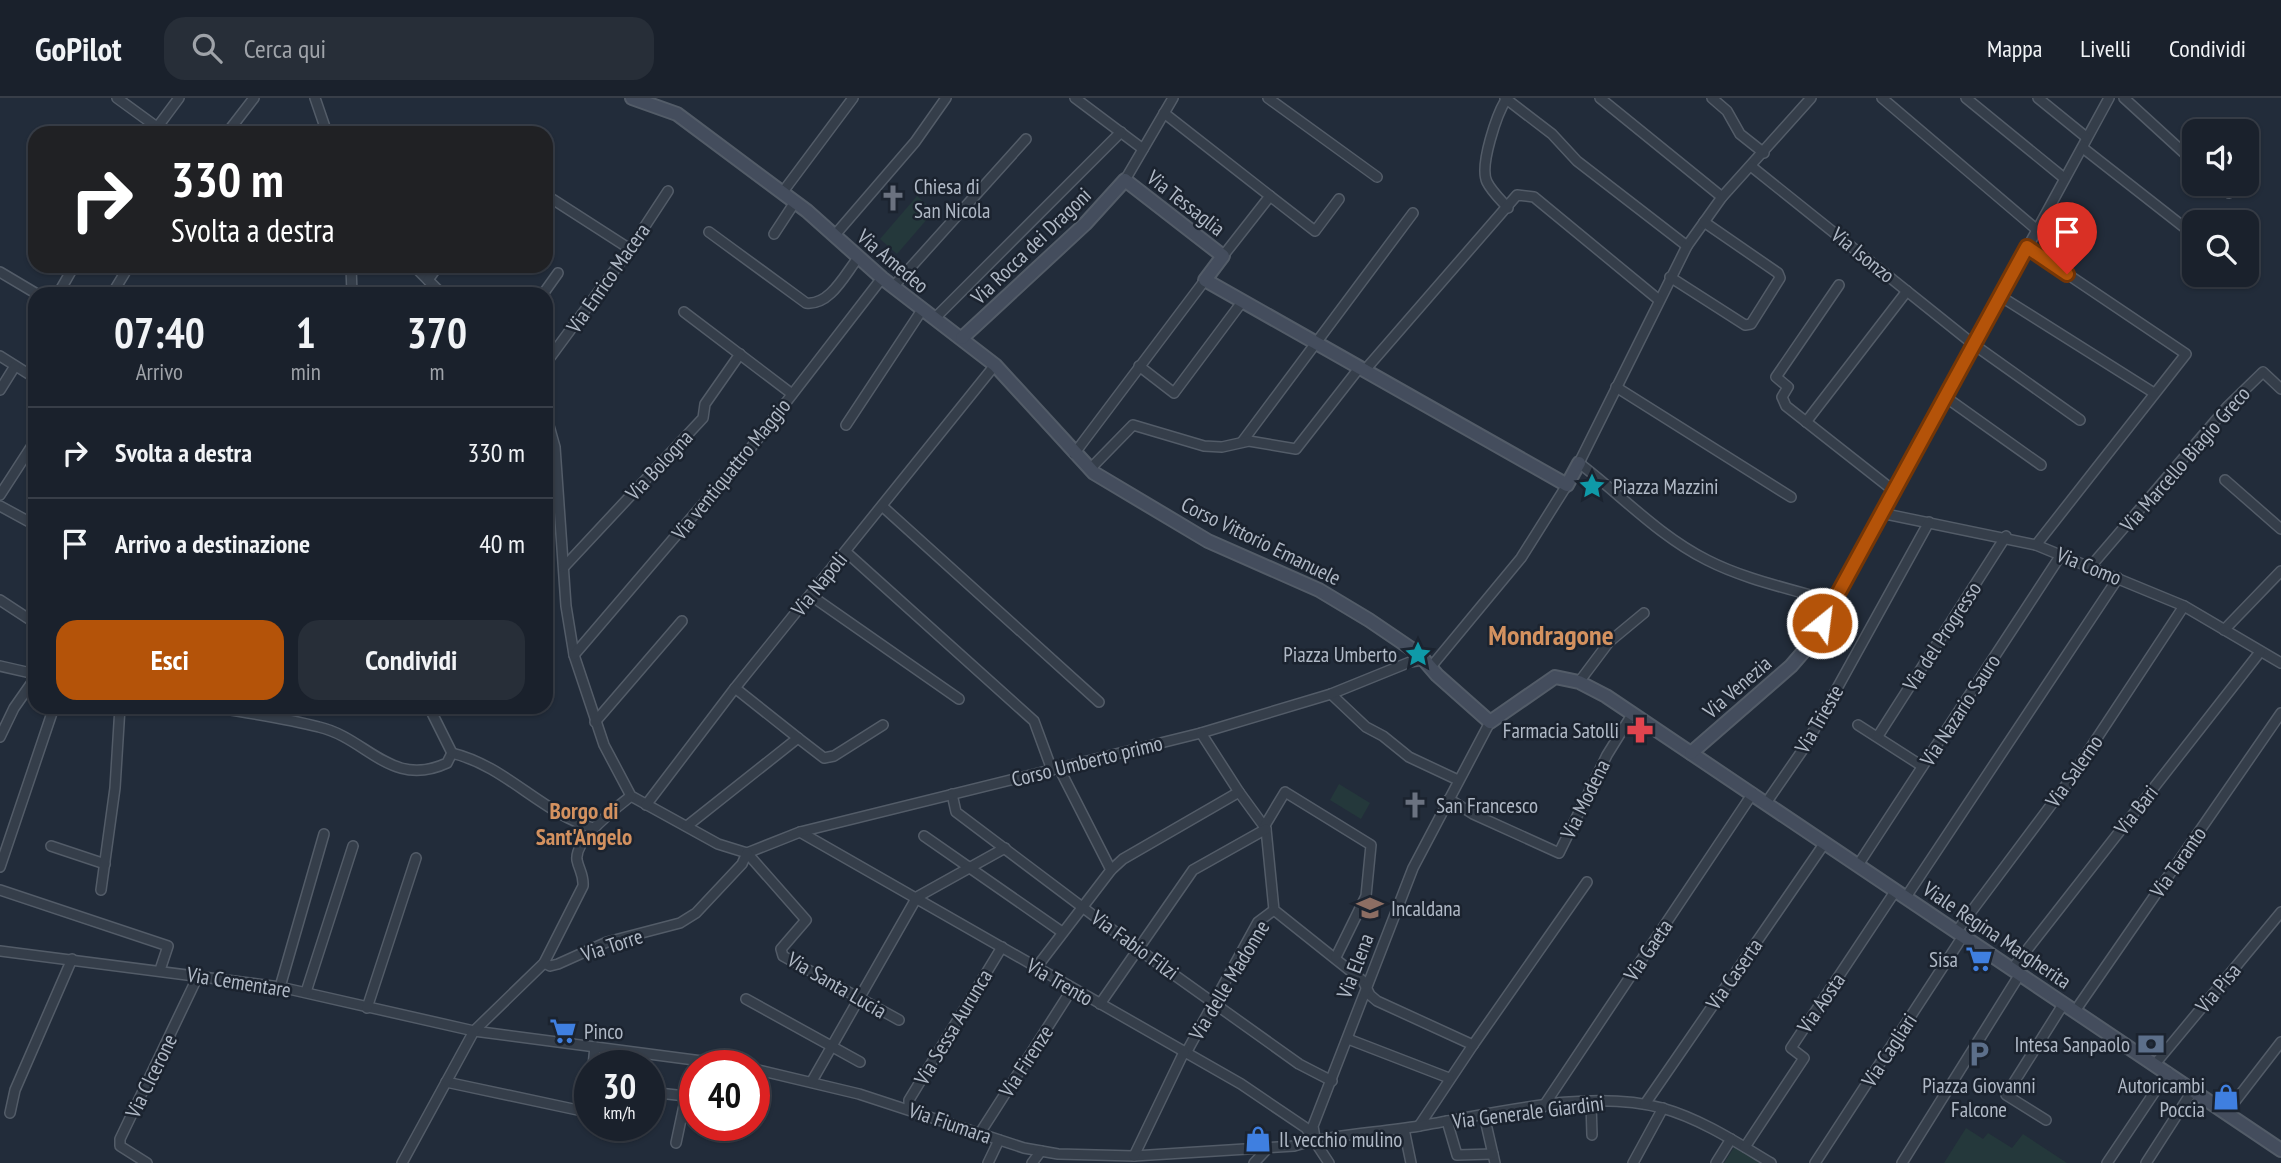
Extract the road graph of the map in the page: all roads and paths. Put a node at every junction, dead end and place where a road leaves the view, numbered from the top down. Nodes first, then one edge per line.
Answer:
1 (117, 98) edge
2 (179, 98) edge
3 (254, 98) edge
4 (314, 98) edge
5 (632, 98) edge
6 (853, 98) edge
7 (946, 98) edge
8 (1075, 98) edge
9 (1173, 98) edge
10 (1268, 98) edge
11 (1506, 98) edge
12 (1600, 98) edge
13 (1712, 98) edge
14 (1811, 98) edge
15 (1882, 98) edge
16 (1966, 98) edge
17 (2038, 98) edge
18 (2109, 98) edge
19 (2124, 98) edge
20 (1164, 113) junction
21 (152, 126) edge
22 (161, 126) edge
23 (232, 126) edge
24 (324, 126) edge
25 (1121, 132) junction
26 (2086, 137) junction
27 (1026, 138) dead end
28 (2083, 148) junction
29 (1143, 149) junction
30 (2182, 151) edge
31 (1764, 153) junction
32 (1752, 167) junction
33 (1377, 177) dead end
34 (2064, 178) junction
35 (1125, 180) junction
36 (668, 191) dead end
37 (782, 193) junction
38 (1270, 196) junction
39 (1722, 197) junction
40 (1339, 199) dead end
41 (553, 200) edge
42 (795, 202) junction
43 (1508, 208) junction
44 (1413, 213) dead end
45 (1704, 222) junction
46 (2182, 226) edge
47 (2036, 229) junction
48 (709, 232) dead end
49 (774, 234) dead end
50 (834, 236) junction
51 (1687, 246) junction
52 (2027, 247) junction
53 (630, 249) junction
54 (1223, 256) junction
55 (858, 258) junction
56 (0, 272) edge
57 (421, 273) edge
58 (433, 273) edge
59 (558, 273) dead end
60 (1670, 277) junction
61 (882, 278) junction
62 (428, 280) junction
63 (1205, 280) junction
64 (1839, 285) dead end
65 (435, 287) edge
66 (548, 287) edge
67 (893, 287) junction
68 (28, 289) edge
69 (1907, 291) junction
70 (2000, 296) junction
71 (1659, 300) junction
72 (1242, 302) junction
73 (922, 310) junction
74 (684, 312) dead end
75 (934, 318) junction
76 (962, 338) junction
77 (1317, 343) junction
78 (1973, 344) junction
79 (553, 354) edge
80 (740, 354) junction
81 (0, 356) edge
82 (995, 365) junction
83 (15, 366) junction
84 (1139, 366) junction
85 (1363, 368) junction
86 (28, 374) edge
87 (1616, 387) junction
88 (2281, 389) edge
89 (0, 390) edge
90 (2154, 393) junction
91 (792, 394) junction
92 (1944, 396) junction
93 (2080, 420) dead end
94 (1805, 422) junction
95 (846, 425) dead end
96 (553, 440) edge
97 (1242, 442) junction
98 (28, 452) edge
99 (1074, 454) junction
100 (1579, 463) junction
101 (2041, 465) dead end
102 (1090, 470) junction
103 (2225, 480) dead end
104 (1567, 485) junction
105 (1894, 491) junction
106 (0, 495) edge
107 (1791, 497) dead end
108 (0, 506) edge
109 (882, 506) junction
110 (1881, 513) junction
111 (28, 521) edge
112 (1928, 522) junction
113 (2281, 529) edge
114 (2006, 536) junction
115 (2036, 545) junction
116 (846, 552) junction
117 (2061, 555) junction
118 (2091, 566) junction
119 (564, 567) junction
120 (2281, 571) edge
121 (2118, 578) junction
122 (810, 595) junction
123 (0, 600) edge
124 (1834, 602) junction
125 (2184, 606) junction
126 (1644, 613) dead end
127 (28, 618) edge
128 (681, 621) dead end
129 (2224, 630) junction
130 (2260, 652) junction
131 (574, 655) junction
132 (2281, 663) edge
133 (1427, 664) junction
134 (0, 666) edge
135 (28, 674) edge
136 (1579, 682) junction
137 (28, 687) edge
138 (735, 688) junction
139 (1331, 694) junction
140 (959, 699) dead end
141 (1099, 702) dead end
142 (1633, 713) junction
143 (2281, 713) edge
144 (52, 714) edge
145 (120, 714) edge
146 (252, 714) edge
147 (432, 714) edge
148 (595, 722) junction
149 (1490, 722) junction
150 (883, 725) dead end
151 (1858, 725) dead end
152 (1202, 733) junction
153 (1878, 736) junction
154 (0, 737) edge
155 (798, 738) junction
156 (452, 753) junction
157 (1692, 753) junction
158 (1923, 766) junction
159 (1056, 769) junction
160 (1458, 780) junction
161 (1239, 792) junction
162 (1753, 793) junction
163 (952, 794) junction
164 (631, 796) junction
165 (1449, 799) junction
166 (1766, 803) junction
167 (646, 805) junction
168 (687, 826) junction
169 (593, 828) junction
170 (1265, 828) junction
171 (800, 832) junction
172 (324, 834) dead end
173 (924, 836) dead end
174 (1824, 844) junction
175 (51, 846) dead end
176 (353, 846) dead end
177 (1004, 848) junction
178 (747, 853) junction
179 (416, 858) dead end
180 (105, 864) junction
181 (1858, 865) junction
182 (0, 867) edge
183 (970, 868) junction
184 (1111, 870) junction
185 (1587, 882) dead end
186 (0, 890) edge
187 (102, 890) dead end
188 (1901, 893) junction
189 (917, 897) junction
190 (1082, 906) junction
191 (1274, 910) junction
192 (2281, 912) edge
193 (1062, 932) junction
194 (1960, 934) junction
195 (1002, 947) junction
196 (1138, 949) junction
197 (0, 951) edge
198 (1336, 957) junction
199 (72, 959) junction
200 (544, 964) junction
201 (1036, 968) junction
202 (160, 970) junction
203 (2016, 971) junction
204 (198, 976) junction
205 (280, 987) junction
206 (1366, 988) junction
207 (1072, 989) junction
208 (306, 992) junction
209 (859, 998) junction
210 (746, 999) dead end
211 (1214, 1002) junction
212 (2064, 1003) junction
213 (1100, 1004) junction
214 (367, 1008) junction
215 (2076, 1011) junction
216 (899, 1020) dead end
217 (474, 1031) junction
218 (1348, 1039) junction
219 (2281, 1042) edge
220 (1473, 1045) junction
221 (832, 1046) junction
222 (595, 1047) junction
223 (595, 1050) edge
224 (1185, 1053) junction
225 (679, 1058) edge
226 (860, 1062) dead end
227 (2155, 1064) junction
228 (770, 1072) edge
229 (2168, 1072) junction
230 (1449, 1078) junction
231 (812, 1081) junction
232 (1332, 1081) junction
233 (446, 1082) junction
234 (2193, 1090) junction
235 (665, 1094) edge
236 (1591, 1102) junction
237 (1645, 1104) junction
238 (1543, 1107) junction
239 (909, 1108) junction
240 (1663, 1108) junction
241 (574, 1109) edge
242 (10, 1112) dead end
243 (2226, 1112) junction
244 (1484, 1115) junction
245 (2046, 1120) dead end
246 (1447, 1121) junction
247 (1419, 1126) junction
248 (1404, 1129) junction
249 (979, 1133) junction
250 (1592, 1135) dead end
251 (1315, 1139) junction
252 (1731, 1139) junction
253 (999, 1140) junction
254 (676, 1143) dead end
255 (1268, 1147) junction
256 (1745, 1147) junction
257 (2281, 1150) edge
258 (1041, 1151) junction
259 (1186, 1154) junction
260 (1135, 1156) junction
261 (1494, 1158) edge
262 (1108, 1160) edge
263 (147, 1163) edge
264 (402, 1163) edge
265 (988, 1163) edge
266 (1032, 1163) edge
267 (1178, 1163) edge
268 (1254, 1163) edge
269 (1329, 1163) edge
270 (1411, 1163) edge
271 (1633, 1163) edge
272 (1716, 1163) edge
273 (1770, 1163) edge
274 (1815, 1163) edge
275 (1902, 1163) edge
276 (2107, 1163) edge
277 (2146, 1163) edge

1 - 21 street
2 - 22 street
3 - 23 street
4 - 24 street
5 - 37 street, Via Amedeo
6 - 37 street
7 - 50 street
8 - 25 street
9 - 20 street
10 - 33 street
11 - 43 street
11 - 51 street
12 - 39 street
13 - 31 street
14 - 31 street
15 - 47 street
16 - 34 street
17 - 26 street
18 - 26 street, Via Venezia
19 - 30 street
20 - 29 street
20 - 38 street
25 - 29 street
25 - 75 street
26 - 28 street, Via Venezia
27 - 67 street
28 - 34 street, Via Venezia
28 - 46 street
29 - 35 street
31 - 32 street
32 - 39 street
32 - 69 street, Via Isonzo
34 - 47 street, Via Venezia
35 - 54 street, Via Tessaglia
35 - 76 street, Via Rocca dei Dragoni
36 - 53 street, Via Enrico Macera
37 - 42 street, Via Amedeo
38 - 40 street
38 - 54 street
39 - 45 street
41 - 53 street
42 - 49 street
42 - 50 street, Via Amedeo
43 - 71 street
43 - 85 street
44 - 77 street
45 - 51 street
45 - 60 street
47 - 52 street, Via Venezia
48 - 55 street
50 - 55 street, Via Amedeo
51 - 60 street
52 - 70 street, Via Venezia
52 - 90 street
53 - 79 street, Via Enrico Macera
54 - 63 street
55 - 61 street, Via Amedeo
56 - 68 street
57 - 62 street
58 - 62 street
59 - 66 street
60 - 71 street
61 - 67 street, Via Amedeo
61 - 91 street, Via ventiquattro Maggio
62 - 65 street
63 - 72 street
63 - 84 street
64 - 94 street
67 - 73 street, Via Amedeo
69 - 78 street, Via Isonzo
69 - 94 street
70 - 78 street, Via Venezia
70 - 90 street
71 - 87 street
72 - 77 street
72 - 84 street
73 - 75 street, Via Amedeo
73 - 95 street
74 - 80 street
75 - 76 street, Via Amedeo
76 - 82 street, Via Amedeo
77 - 85 street
77 - 97 street
78 - 92 street, Via Venezia
78 - 93 street, Via Isonzo
80 - 91 street
80 - 119 street, Via Bologna
81 - 83 street
82 - 99 street, Corso Vittorio Emanuele
82 - 109 street, Via Napoli
83 - 86 street
83 - 89 street
84 - 99 street
85 - 97 street
85 - 104 street
87 - 100 street
87 - 107 street
88 - 118 street, Via Marcello Biagio Greco
90 - 115 street
91 - 131 street, Via ventiquattro Maggio
92 - 101 street
92 - 105 street, Via Venezia
94 - 105 street
96 - 119 street
97 - 102 street
98 - 106 street
99 - 102 street, Corso Vittorio Emanuele
100 - 104 street
100 - 124 street
102 - 133 street, Corso Vittorio Emanuele
103 - 113 street
104 - 133 street
105 - 110 street, Via Venezia
108 - 111 street
109 - 116 street, Via Napoli
109 - 141 street
110 - 112 street, Via Como
110 - 124 street, Via Venezia
112 - 114 street, Via Como
112 - 166 street, Via Trieste
114 - 115 street, Via Como
114 - 153 street, Via del Progresso
115 - 117 street, Via Como
116 - 122 street, Via Napoli
116 - 159 street
117 - 118 street, Via Como
117 - 158 street, Via Nazario Sauro
118 - 121 street, Via Como
119 - 131 street
120 - 129 street
121 - 125 street, Via Como
121 - 188 street
122 - 138 street, Via Napoli
122 - 140 street
123 - 127 street
124 - 157 street, Via Venezia
125 - 129 street, Via Como
125 - 194 street, Via Salerno
126 - 136 street
128 - 148 street
129 - 130 street, Via Como
130 - 132 street, Via Como
130 - 203 street, Via Bari
131 - 148 street
133 - 139 street, Corso Umberto primo
133 - 149 street, Corso Vittorio Emanuele
134 - 135 street
136 - 142 street
136 - 149 street, Via Elena
137 - 154 street
138 - 155 street
138 - 167 street, Via Napoli
139 - 152 street, Corso Umberto primo
139 - 160 street
142 - 157 street
142 - 165 street, Via Modena
143 - 215 street, Via Taranto
144 - 182 street
145 - 180 street
146 - 156 street
147 - 156 street
148 - 164 street
149 - 160 street, Via Elena
150 - 155 street
151 - 153 street
152 - 159 street, Corso Umberto primo
152 - 161 street
153 - 158 street
155 - 168 street
156 - 169 street
157 - 162 street, Viale Regina Margherita
158 - 181 street, Via Nazario Sauro
159 - 163 street, Corso Umberto primo
159 - 184 street
160 - 165 street, Via Elena
161 - 170 street
161 - 184 street
162 - 166 street, Viale Regina Margherita
162 - 238 street, Via Gaeta
163 - 171 street, Corso Umberto primo
163 - 177 street, Via Fabio Filzi
164 - 167 street
164 - 169 street
165 - 206 street, Via Elena
166 - 174 street, Viale Regina Margherita
167 - 168 street
168 - 178 street
169 - 200 street
170 - 191 street
170 - 196 street
170 - 198 street
171 - 178 street, Corso Umberto primo
171 - 189 street, Via Trento
172 - 205 street
173 - 183 street
174 - 181 street, Viale Regina Margherita
174 - 237 street, Via Caserta
175 - 180 street
176 - 208 street
177 - 183 street
177 - 190 street, Via Fabio Filzi
178 - 200 street, Via Torre
178 - 209 street, Via Santa Lucia
179 - 214 street
180 - 187 street
181 - 188 street, Viale Regina Margherita
183 - 189 street
183 - 193 street
184 - 190 street
185 - 220 street
186 - 202 street
188 - 194 street, Viale Regina Margherita
188 - 256 street, Via Aosta
189 - 195 street, Via Trento
189 - 209 street
190 - 193 street
190 - 196 street, Via Fabio Filzi
191 - 198 street
191 - 211 street, Via delle Madonne
192 - 227 street, Via Pisa
193 - 201 street
194 - 203 street, Viale Regina Margherita
194 - 274 street, Via Cagliari
195 - 201 street, Via Trento
195 - 239 street, Via Sessa Aurunca
196 - 211 street, Via Fabio Filzi
196 - 213 street
197 - 199 street, Via Cementare
198 - 206 street
199 - 202 street, Via Cementare
199 - 242 street
200 - 217 street, Via Torre
201 - 207 street, Via Trento
202 - 204 street, Via Cementare
203 - 212 street, Viale Regina Margherita
203 - 275 street, Via Bari
204 - 205 street, Via Cementare
204 - 263 street, Via CIcerone
205 - 208 street, Via Cementare
206 - 218 street, Via Elena
206 - 220 street
207 - 213 street, Via Trento
207 - 249 street, Via Firenze
208 - 214 street, Via Cementare
209 - 216 street, Via Santa Lucia
209 - 221 street
210 - 221 street
211 - 224 street, Via delle Madonne
211 - 232 street, Via Fabio Filzi
212 - 215 street, Viale Regina Margherita
212 - 245 street
213 - 224 street, Via Trento
214 - 217 street, Via Cementare
215 - 227 street, Viale Regina Margherita
217 - 222 street
217 - 233 street, Via Torre
218 - 230 street
218 - 232 street, Via Elena
219 - 243 street
220 - 230 street
221 - 226 street
221 - 231 street
222 - 223 street
222 - 225 street
224 - 251 street, Via Trento
224 - 260 street, Via delle Madonne
227 - 229 street, Viale Regina Margherita
228 - 231 street, Via Fiumara
229 - 234 street, Viale Regina Margherita
229 - 276 street
230 - 247 street
231 - 239 street, Via Fiumara
232 - 251 street, Via Elena
233 - 241 street
233 - 264 street, Via Torre
234 - 243 street, Viale Regina Margherita
234 - 277 street
235 - 254 street
236 - 237 street, Via Generale Giardini
236 - 238 street, Via Generale Giardini
236 - 250 street
237 - 240 street, Via Generale Giardini
238 - 244 street, Via Generale Giardini
239 - 249 street, Via Fiumara
240 - 252 street, Via Generale Giardini
240 - 271 street
243 - 257 street, Viale Regina Margherita
244 - 246 street, Via Generale Giardini
244 - 261 street
246 - 247 street, Via Generale Giardini
246 - 261 street
247 - 248 street, Via Generale Giardini
248 - 251 street, Via Generale Giardini
248 - 270 street
249 - 253 street, Via Fiumara
251 - 255 street, Via Fiumara
251 - 269 street, Via Trento
252 - 256 street, Via Generale Giardini
252 - 272 street
253 - 258 street, Via Fiumara
253 - 265 street
255 - 259 street, Via Fiumara
255 - 268 street
256 - 273 street, Via Generale Giardini
258 - 262 street, Via Fiumara
258 - 266 street
259 - 260 street, Via Fiumara
259 - 267 street
260 - 262 street, Via Fiumara

